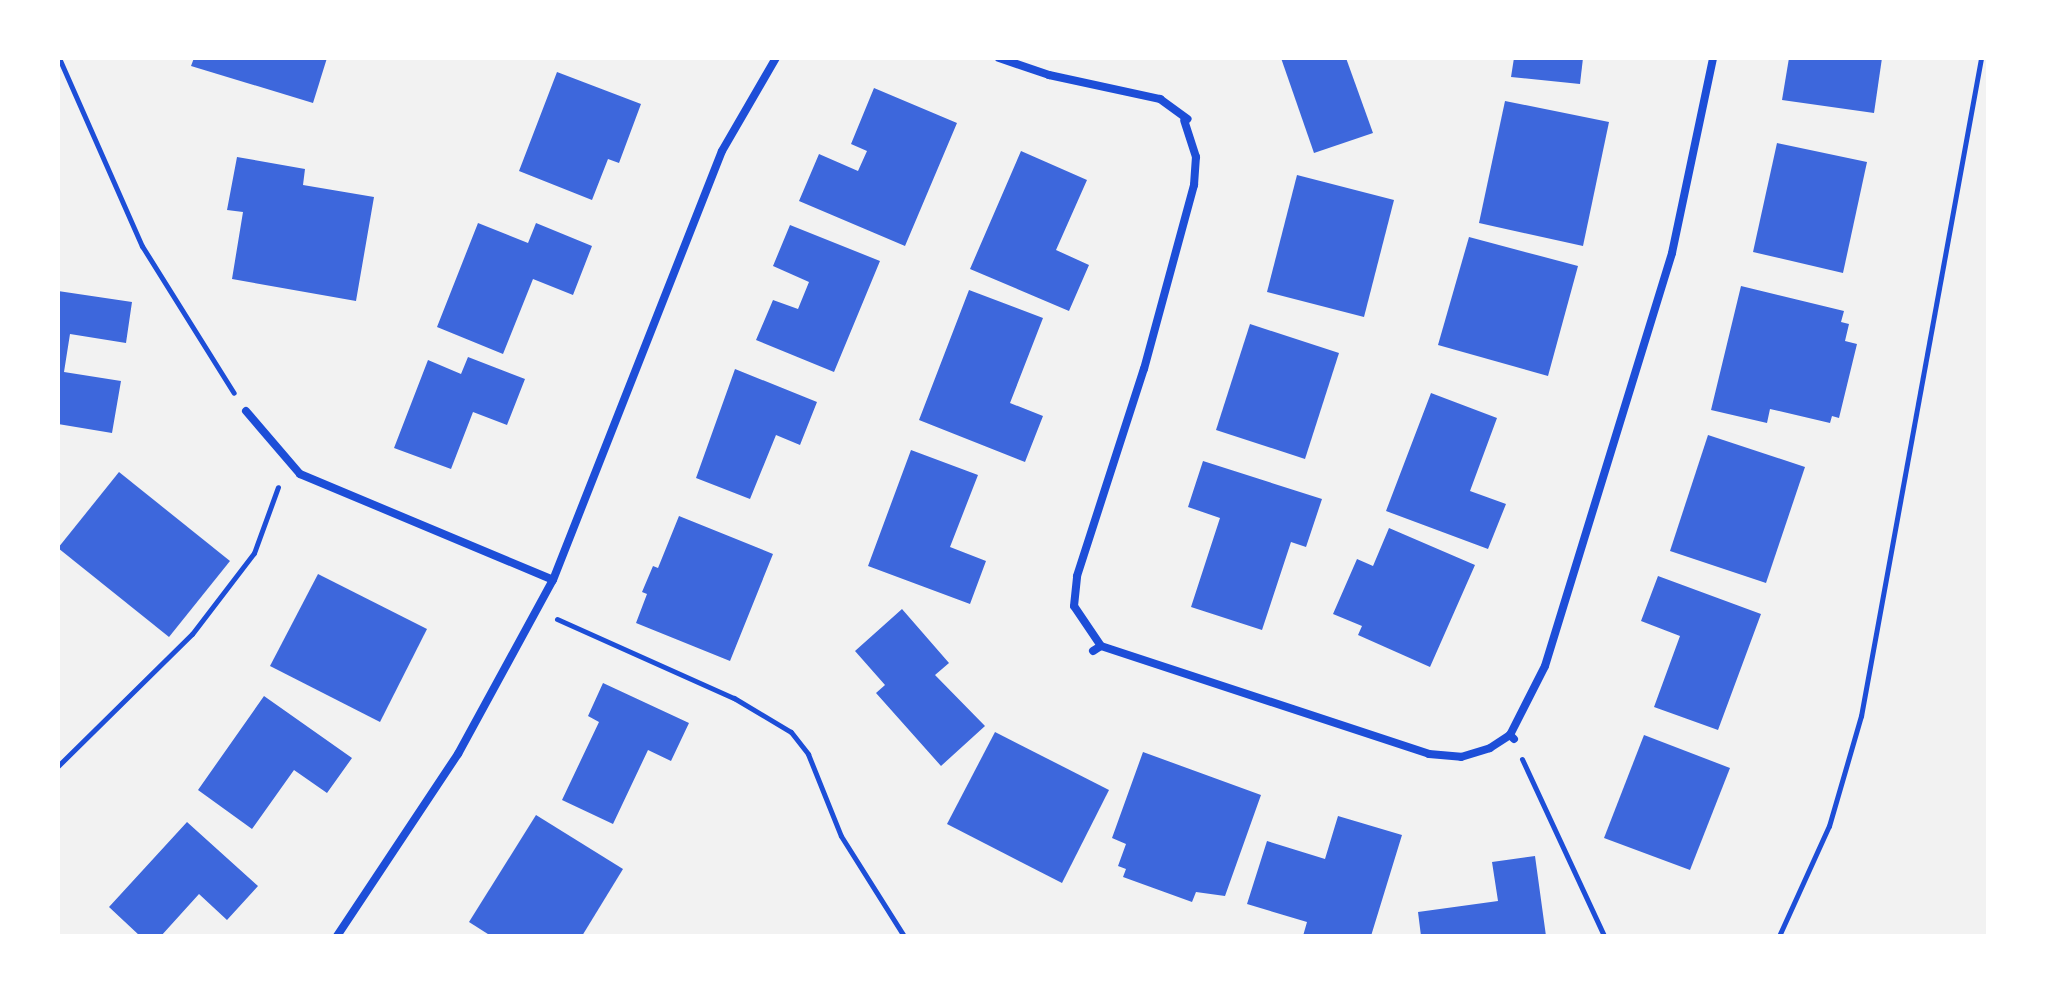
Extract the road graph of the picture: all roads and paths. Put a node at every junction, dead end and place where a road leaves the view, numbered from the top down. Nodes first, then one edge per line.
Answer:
1 (59, 58) edge
2 (776, 58) edge
3 (999, 58) edge
4 (1713, 58) edge
5 (1981, 58) edge
6 (246, 411) joint
7 (288, 459) junction
8 (553, 580) junction
9 (538, 610) junction
10 (1512, 737) junction
11 (58, 766) edge
12 (337, 936) edge
13 (904, 936) edge
14 (1604, 936) edge
15 (1779, 936) edge

1 - 6 path
2 - 8 street
3 - 10 street
4 - 10 street
5 - 15 path
6 - 7 street
7 - 8 street
7 - 11 path
8 - 9 street
9 - 12 street
9 - 13 path
10 - 14 path

